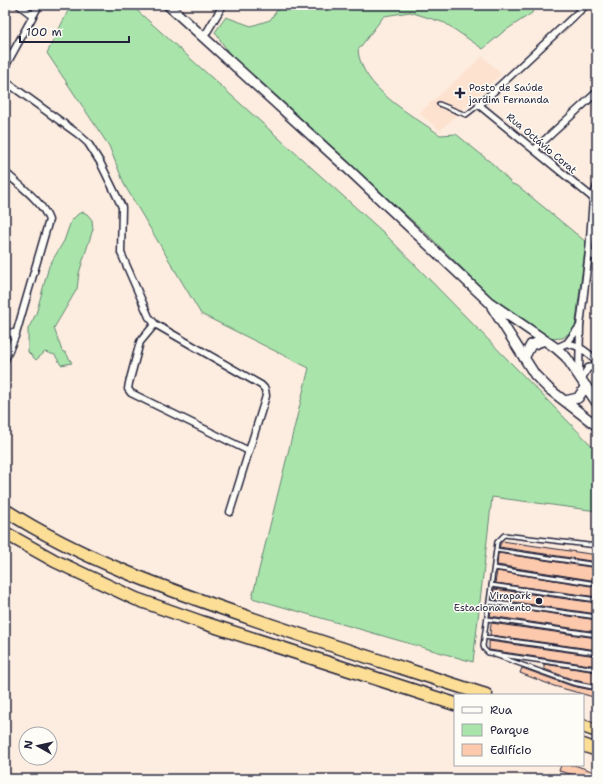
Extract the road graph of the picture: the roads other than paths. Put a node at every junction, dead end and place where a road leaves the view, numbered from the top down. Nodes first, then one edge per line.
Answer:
1 (19, 5) edge
2 (39, 5) edge
3 (168, 5) edge
4 (223, 5) edge
5 (586, 5) edge
6 (32, 15) junction
7 (204, 37) junction
8 (5, 68) edge
9 (5, 81) edge
10 (597, 92) edge
11 (439, 104) dead end
12 (479, 104) junction
13 (535, 149) junction
14 (5, 172) edge
15 (597, 186) edge
16 (593, 198) junction
17 (589, 252) junction
18 (597, 260) edge
19 (489, 302) junction
20 (155, 324) junction
21 (580, 326) junction
22 (5, 331) edge
23 (16, 334) junction
24 (542, 341) junction
25 (567, 343) junction
26 (581, 347) junction
27 (556, 348) junction
28 (524, 358) junction
29 (5, 360) edge
30 (597, 361) edge
31 (597, 366) edge
32 (582, 380) junction
33 (565, 401) junction
34 (597, 403) edge
35 (597, 426) edge
36 (249, 451) junction
37 (5, 510) edge
38 (230, 512) dead end
39 (5, 533) edge
40 (597, 546) edge
41 (496, 550) junction
42 (597, 565) edge
43 (494, 568) junction
44 (597, 584) edge
45 (491, 585) junction
46 (597, 600) edge
47 (489, 602) junction
48 (597, 618) edge
49 (487, 619) junction
50 (597, 635) edge
51 (484, 637) junction
52 (488, 653) junction
53 (597, 653) edge
54 (597, 669) edge
55 (597, 688) edge
56 (483, 694) edge
57 (454, 704) edge
58 (584, 726) edge
59 (597, 731) edge
60 (584, 745) edge
61 (597, 750) edge

1 - 6 street
2 - 6 street
3 - 7 main road
4 - 7 street
5 - 12 street
6 - 8 street
7 - 19 main road
9 - 20 street
10 - 13 street
11 - 12 lane
12 - 13 street, Rua Octávio Corat
13 - 16 street, Rua Octávio Corat
14 - 23 street
15 - 16 street
16 - 17 street
17 - 18 street
17 - 21 street
19 - 24 main road
19 - 28 main road
20 - 36 street
20 - 36 street
21 - 25 street
21 - 26 street
22 - 23 street
23 - 29 street
24 - 27 main road
24 - 28 main road
25 - 26 street
25 - 27 street
26 - 30 street
26 - 32 street
27 - 32 main road
28 - 33 main road
31 - 32 street
32 - 33 main road
32 - 34 main road
33 - 35 main road
36 - 38 street
37 - 56 highway
39 - 57 highway
40 - 41 lane
41 - 42 lane
41 - 43 lane
43 - 44 lane
43 - 45 lane
45 - 46 lane
45 - 47 lane
47 - 48 lane
47 - 49 lane
49 - 50 lane
49 - 51 lane
51 - 52 lane
51 - 53 lane
52 - 54 lane
52 - 55 lane
58 - 59 highway
60 - 61 highway

